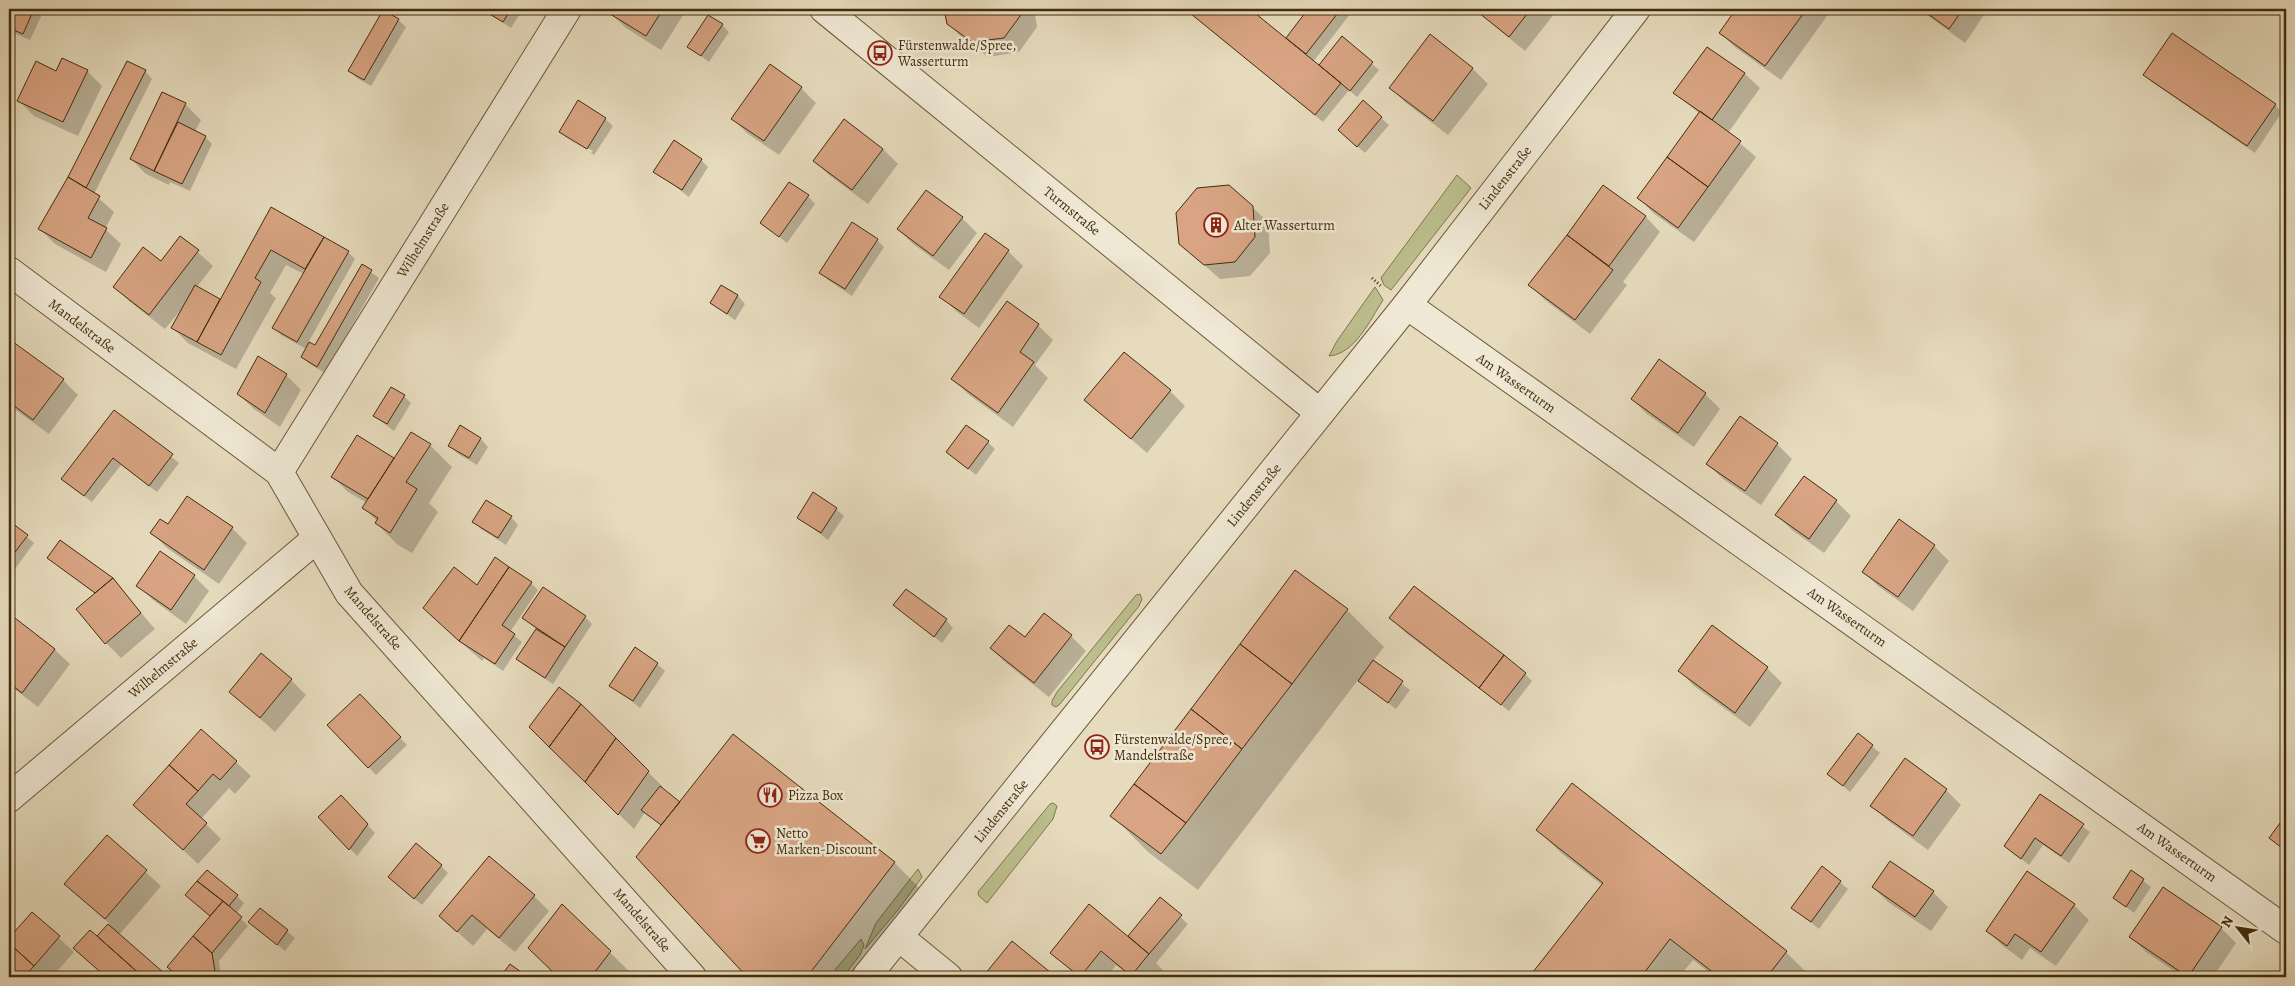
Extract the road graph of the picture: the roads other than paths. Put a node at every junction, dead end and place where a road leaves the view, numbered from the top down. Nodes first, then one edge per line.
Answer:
1 (567, 9) edge
2 (824, 9) edge
3 (1636, 9) edge
4 (9, 271) edge
5 (1407, 305) junction
6 (1320, 413) junction
7 (279, 472) junction
8 (316, 539) junction
9 (9, 798) edge
10 (2286, 930) edge
11 (899, 937) junction
12 (692, 977) edge
13 (866, 977) edge
14 (948, 977) edge

1 - 7 street, Wilhelmstraße
2 - 6 street, Turmstraße
3 - 5 street, Lindenstraße
4 - 7 street, Mandelstraße
5 - 6 street, Lindenstraße
5 - 10 street, Am Wasserturm
6 - 11 street, Lindenstraße
7 - 8 street, Mandelstraße
8 - 9 street, Wilhelmstraße
8 - 12 street, Mandelstraße
11 - 13 street, Lindenstraße
11 - 14 street

